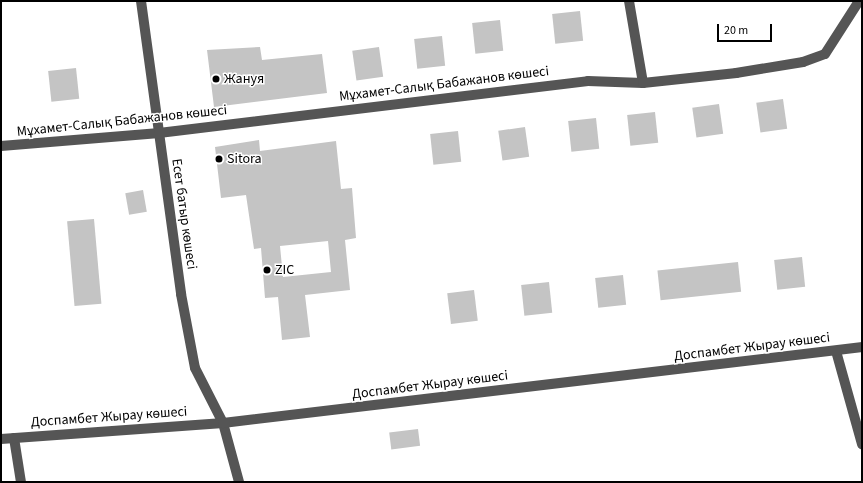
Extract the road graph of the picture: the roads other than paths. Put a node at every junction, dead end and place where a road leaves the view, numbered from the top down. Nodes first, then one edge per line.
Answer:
1 (141, 1) edge
2 (628, 1) edge
3 (859, 1) edge
4 (643, 83) junction
5 (159, 133) junction
6 (1, 146) edge
7 (862, 347) edge
8 (836, 351) junction
9 (224, 424) junction
10 (14, 438) junction
11 (1, 439) edge
12 (862, 444) edge
13 (21, 482) edge
14 (239, 482) edge

1 - 5 street, Есет батыр көшесі
2 - 4 street
3 - 4 street, Мұхамет-Салық Бабажанов көшесі
4 - 5 street, Мұхамет-Салық Бабажанов көшесі
5 - 6 street, Мұхамет-Салық Бабажанов көшесі
5 - 9 street, Есет батыр көшесі
7 - 8 street, Доспамбет Жырау көшесі
8 - 9 street, Доспамбет Жырау көшесі
8 - 12 street
9 - 10 street, Доспамбет Жырау көшесі
9 - 14 street, Есет батыр көшесі
10 - 11 street, Доспамбет Жырау көшесі
10 - 13 street

